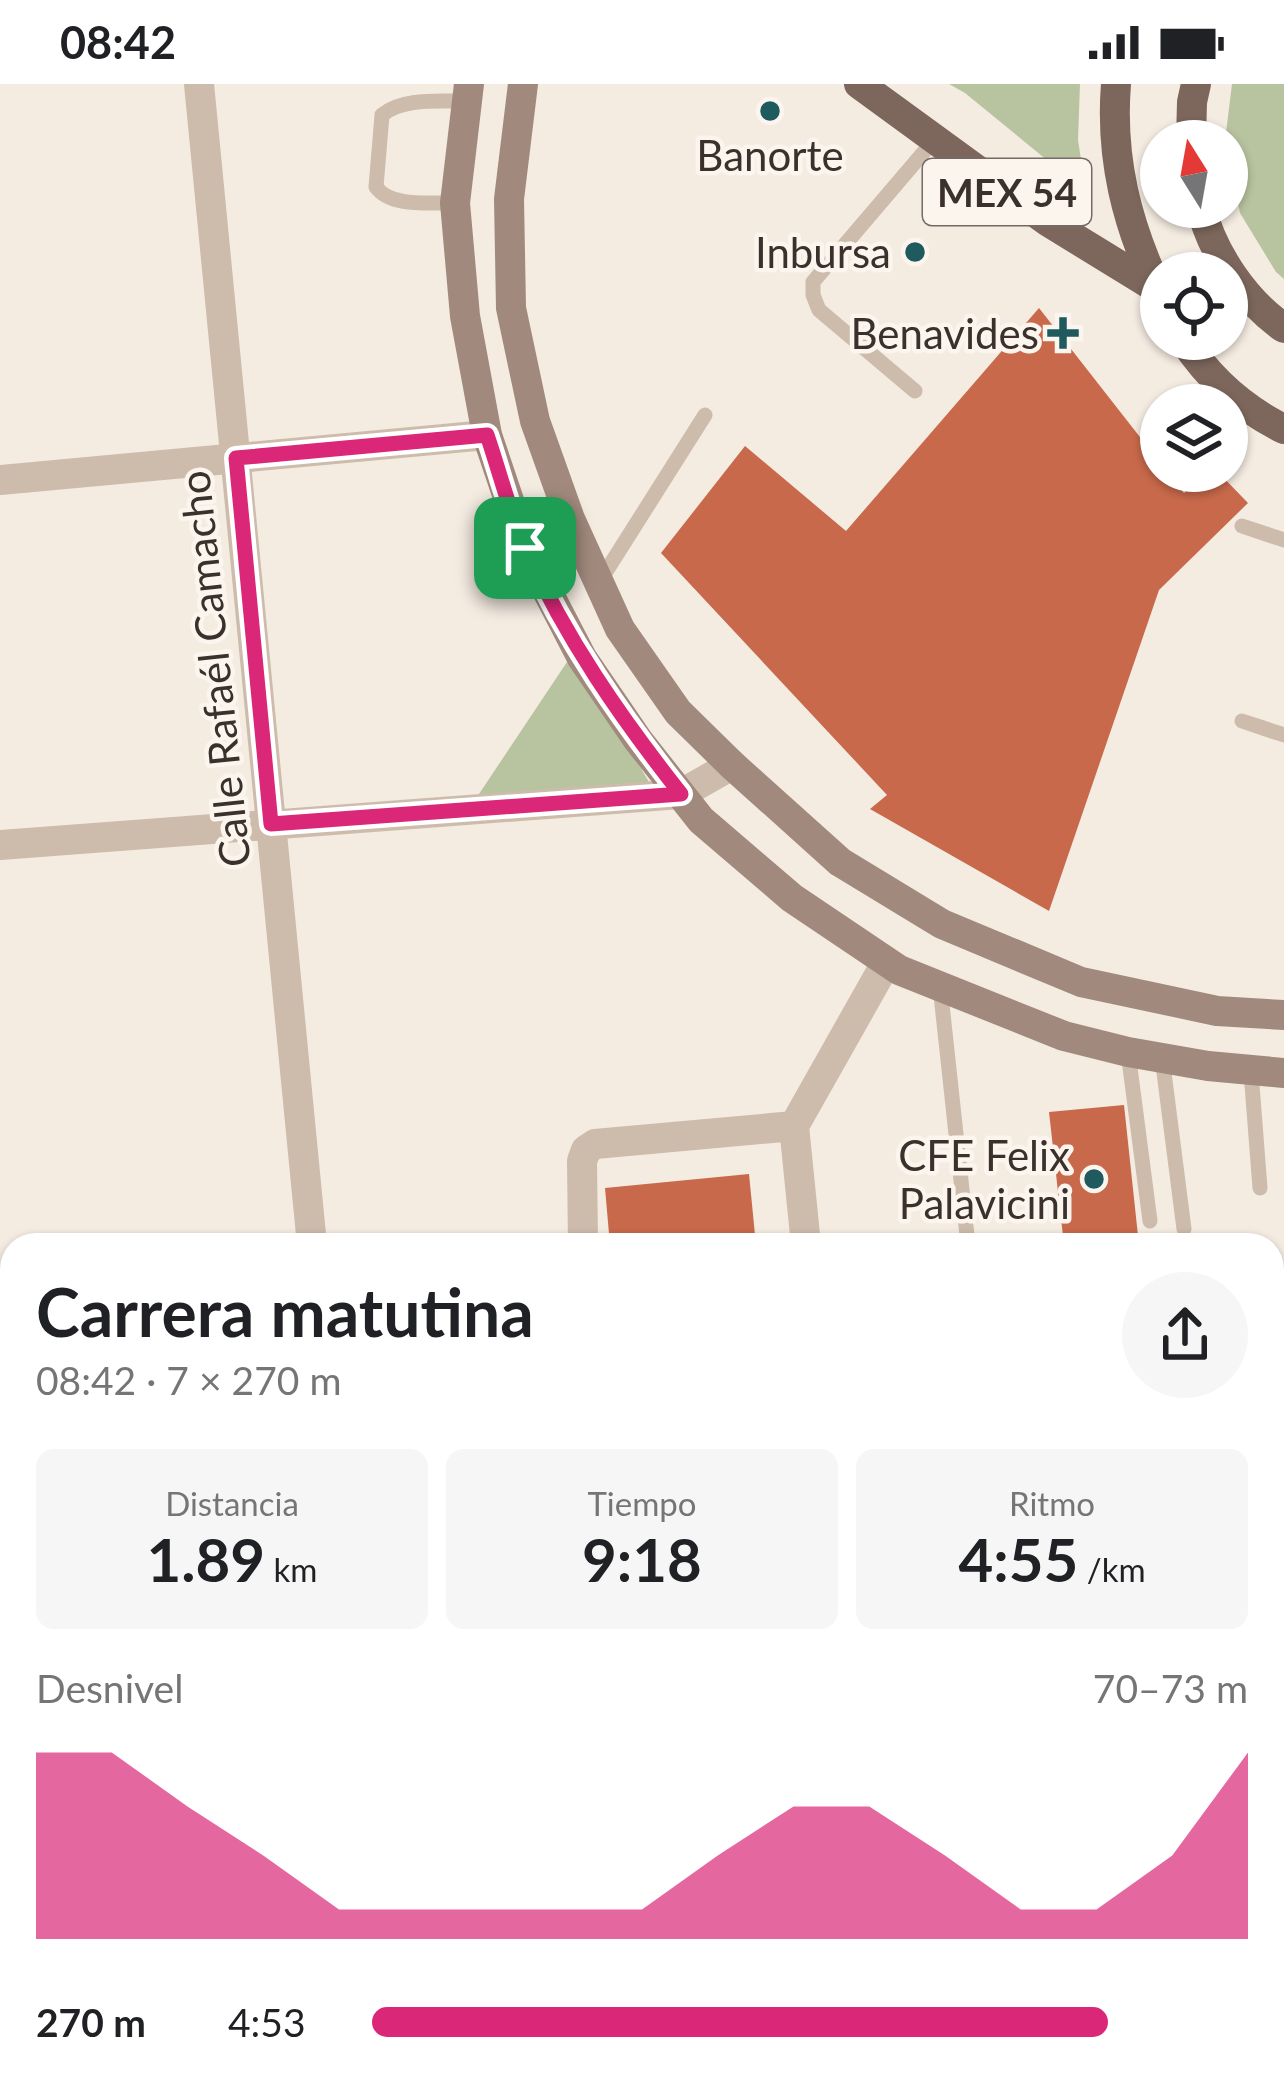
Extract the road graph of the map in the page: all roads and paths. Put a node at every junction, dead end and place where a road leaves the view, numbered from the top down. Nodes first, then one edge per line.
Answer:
1 (200, 84) edge
2 (524, 84) edge
3 (859, 84) edge
4 (1116, 84) edge
5 (1196, 84) edge
6 (468, 92) edge
7 (1192, 120) edge
8 (935, 140) junction
9 (455, 203) junction
10 (1210, 228) edge
11 (1140, 252) edge
12 (1140, 280) edge
13 (1248, 315) edge
14 (1280, 325) edge
15 (1200, 360) edge
16 (915, 391) dead end
17 (705, 415) dead end
18 (1284, 429) edge
19 (487, 435) junction
20 (236, 458) junction
21 (0, 480) edge
22 (1242, 526) dead end
23 (1284, 540) edge
24 (599, 583) junction
25 (1242, 721) dead end
26 (1284, 734) edge
27 (732, 765) junction
28 (681, 794) junction
29 (271, 824) junction
30 (0, 844) edge
31 (886, 963) junction
32 (940, 986) junction
33 (1284, 1015) edge
34 (1129, 1052) junction
35 (1162, 1057) junction
36 (1251, 1072) junction
37 (1284, 1073) edge
38 (794, 1126) junction
39 (1260, 1188) dead end
40 (1150, 1221) dead end
41 (1184, 1229) dead end
42 (311, 1233) edge
43 (583, 1233) edge
44 (805, 1233) edge
45 (967, 1233) edge

1 - 20 street, Calle Rafaél Camacho
2 - 24 street
3 - 8 main road, MEX 54
4 - 11 main road
5 - 7 main road
6 - 9 street
6 - 9 lane
8 - 12 main road, MEX 54
8 - 16 lane
9 - 19 street
10 - 14 main road
13 - 14 main road
15 - 18 main road
17 - 24 lane
19 - 20 street
19 - 28 street
20 - 21 street
20 - 29 street, Calle Rafaél Camacho
22 - 23 lane
24 - 27 street
25 - 26 lane
27 - 28 street
27 - 33 street
28 - 29 street
28 - 31 street
29 - 30 street
29 - 42 street, Calle Rafaél Camacho
31 - 32 street
31 - 38 street
32 - 34 street
32 - 45 lane
34 - 35 street
34 - 40 lane
35 - 36 street
35 - 41 lane
36 - 37 street
36 - 39 lane
38 - 43 street
38 - 44 street

